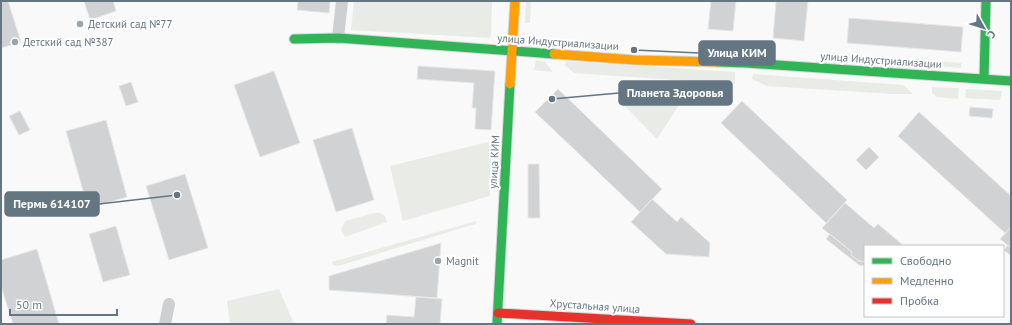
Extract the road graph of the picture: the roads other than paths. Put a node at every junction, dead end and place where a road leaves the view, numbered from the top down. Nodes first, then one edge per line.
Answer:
1 (342, 1) edge
2 (515, 1) edge
3 (986, 1) edge
4 (338, 38) junction
5 (294, 39) dead end
6 (512, 51) junction
7 (984, 79) junction
8 (1011, 81) edge
9 (169, 304) dead end
10 (498, 313) junction
11 (164, 324) edge
12 (497, 324) edge
13 (691, 324) edge

1 - 4 street
2 - 6 street, улица КИМ
3 - 7 street
4 - 5 street, улица Индустриализации
4 - 6 street, улица Индустриализации
6 - 7 street, улица Индустриализации
6 - 10 street, улица КИМ
7 - 8 street, улица Индустриализации
9 - 11 street
10 - 12 street, улица КИМ
10 - 13 street, Хрустальная улица

